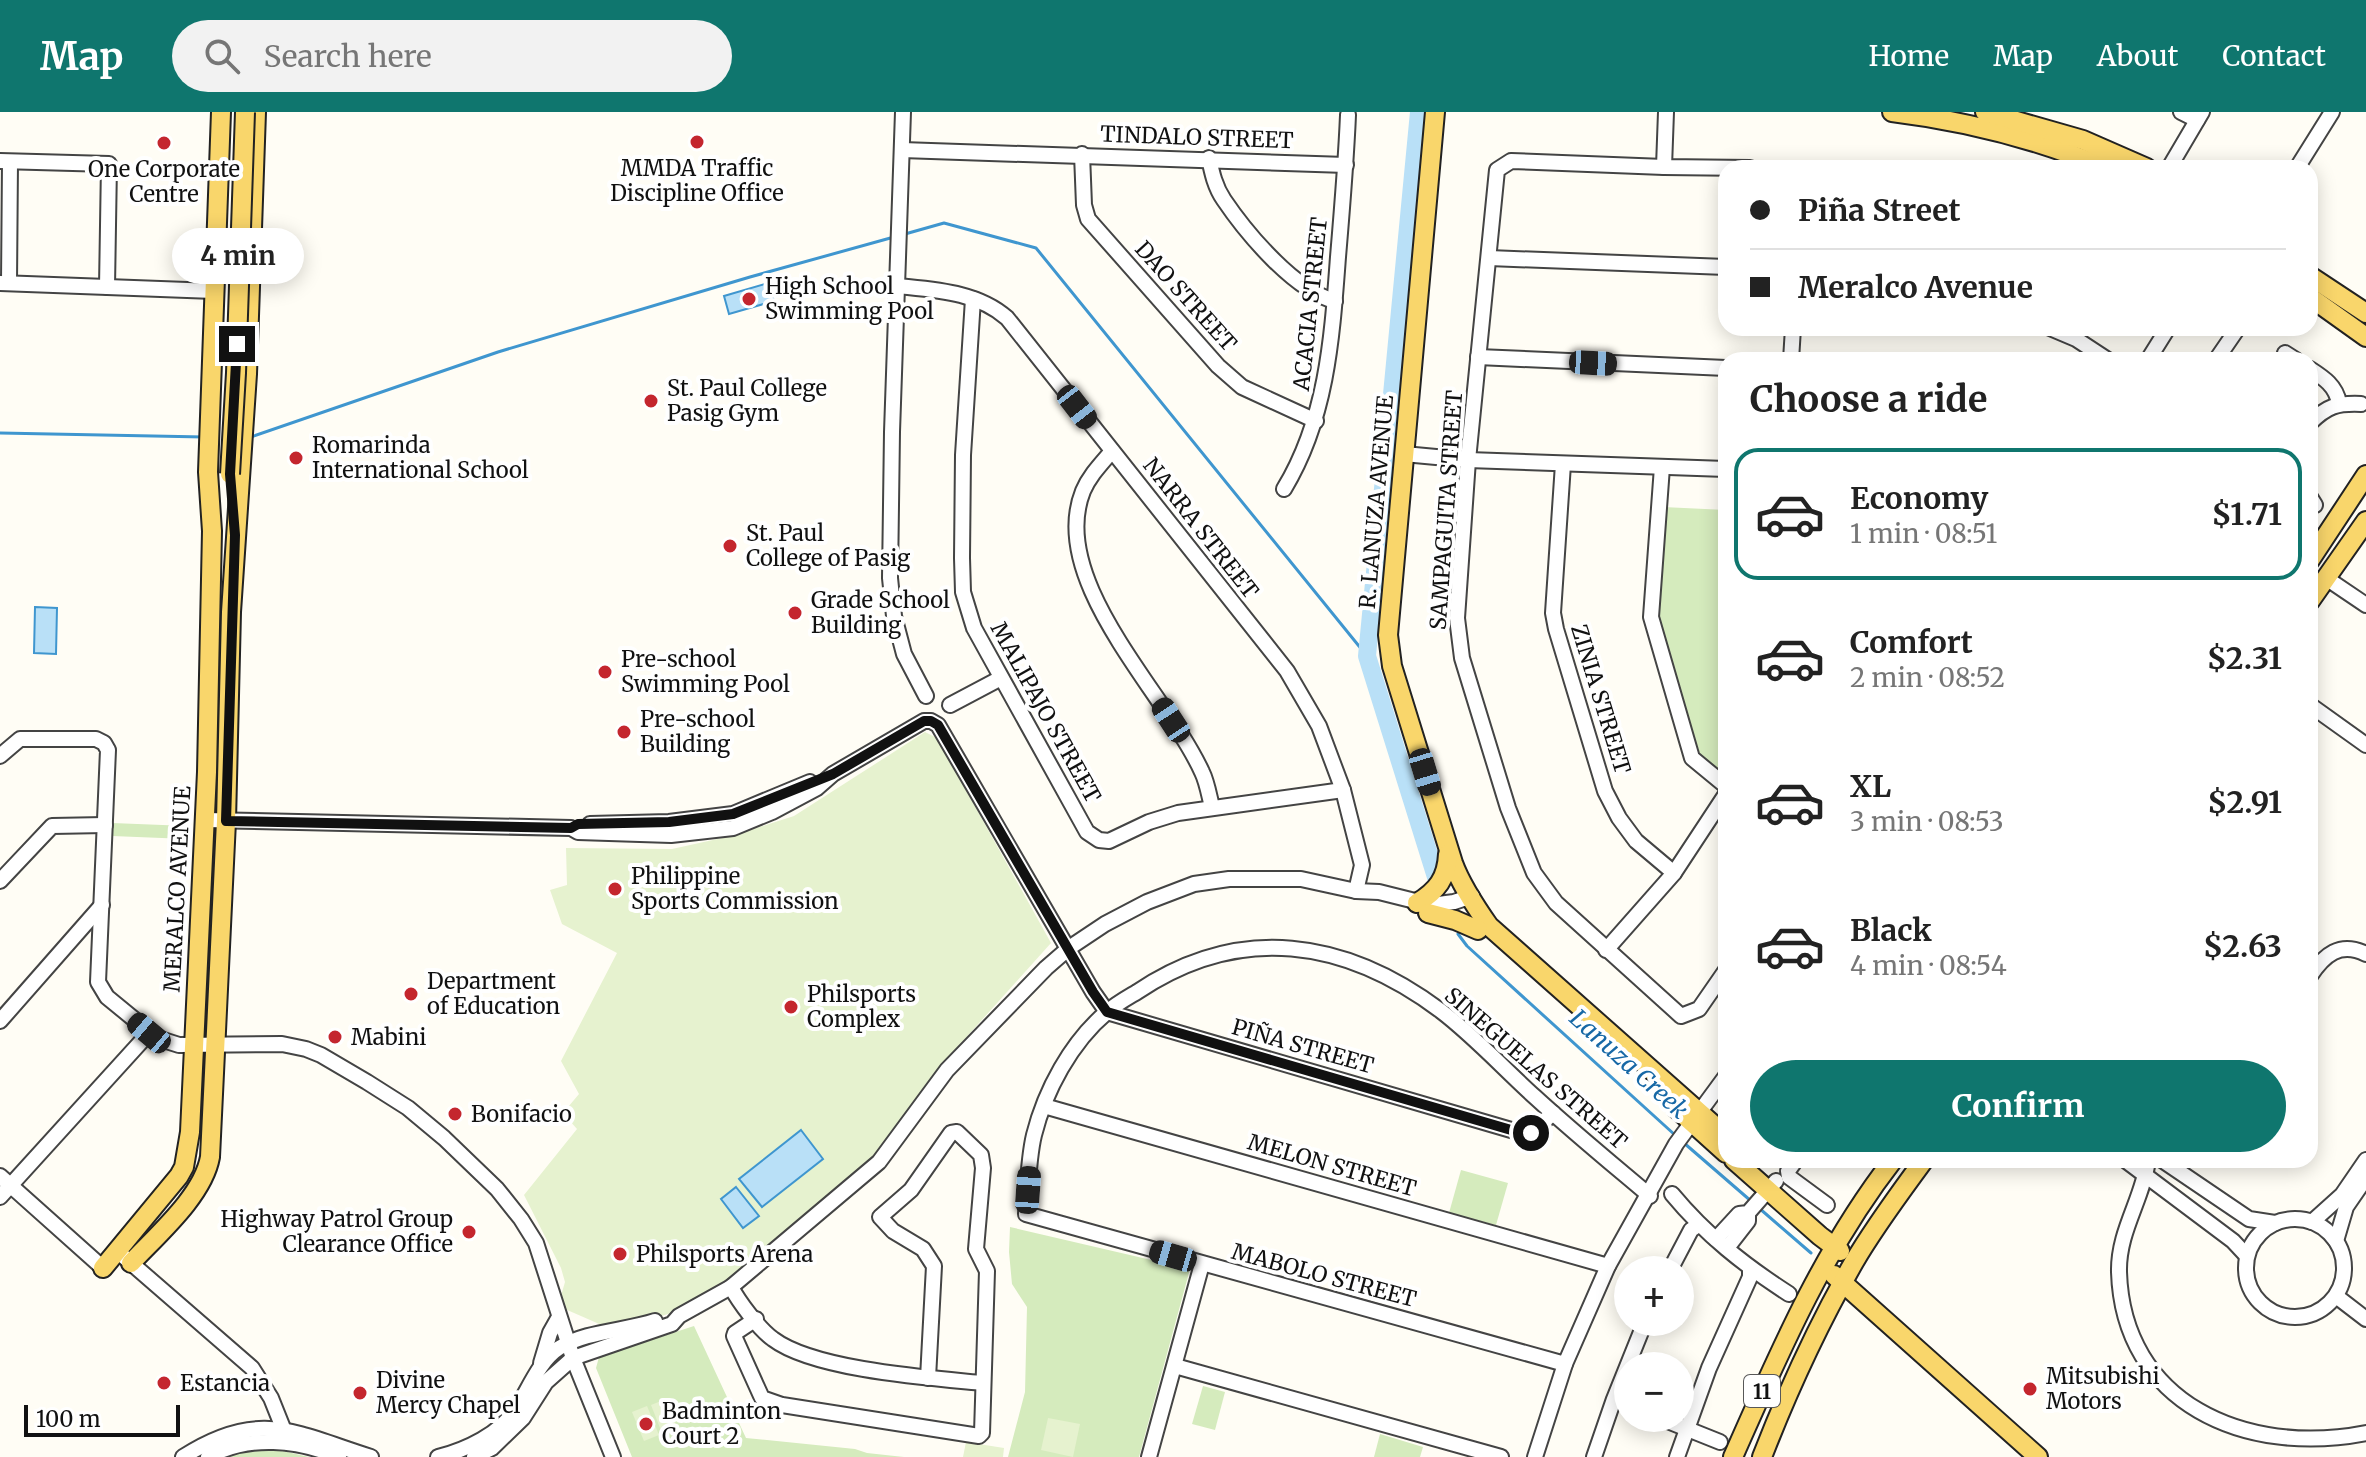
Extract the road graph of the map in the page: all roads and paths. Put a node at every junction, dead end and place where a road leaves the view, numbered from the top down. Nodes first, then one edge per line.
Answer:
1 (212, 112) edge
2 (221, 112) edge
3 (233, 112) edge
4 (903, 112) edge
5 (1435, 112) edge
6 (1666, 112) edge
7 (1892, 112) edge
8 (1985, 112) edge
9 (2181, 112) edge
10 (2332, 112) edge
11 (1348, 115) dead end
12 (2200, 116) edge
13 (253, 117) edge
14 (220, 132) junction
15 (902, 150) junction
16 (1082, 154) junction
17 (1209, 158) junction
18 (2087, 160) edge
19 (2129, 160) edge
20 (2174, 160) edge
21 (2302, 160) edge
22 (5, 162) edge
23 (1346, 165) junction
24 (1664, 167) junction
25 (1718, 168) edge
26 (218, 176) junction
27 (254, 178) junction
28 (1489, 258) junction
29 (1718, 267) edge
30 (2318, 281) edge
31 (4, 283) edge
32 (898, 286) junction
33 (107, 287) junction
34 (214, 291) junction
35 (973, 299) junction
36 (1335, 301) junction
37 (2318, 303) edge
38 (2366, 313) edge
39 (2069, 336) edge
40 (2366, 337) edge
41 (2096, 352) edge
42 (1478, 357) junction
43 (1718, 368) edge
44 (2318, 374) edge
45 (2339, 403) junction
46 (2361, 404) dead end
47 (2318, 415) edge
48 (1316, 421) junction
49 (1112, 451) junction
50 (1404, 454) junction
51 (1468, 460) junction
52 (1563, 464) junction
53 (1662, 467) junction
54 (1718, 469) edge
55 (225, 474) junction
56 (2366, 475) edge
57 (1284, 489) dead end
58 (2366, 521) edge
59 (212, 531) junction
60 (235, 535) junction
61 (2318, 548) edge
62 (2326, 578) junction
63 (2318, 590) edge
64 (2366, 605) edge
65 (1001, 678) junction
66 (926, 696) dead end
67 (950, 705) dead end
68 (2318, 711) edge
69 (2366, 745) edge
70 (0, 756) edge
71 (1718, 779) edge
72 (1343, 790) junction
73 (1718, 806) edge
74 (1212, 807) junction
75 (205, 820) junction
76 (226, 821) junction
77 (105, 825) junction
78 (1449, 852) junction
79 (1674, 873) junction
80 (0, 881) edge
81 (1360, 891) junction
82 (1467, 899) junction
83 (102, 905) junction
84 (1422, 908) junction
85 (1478, 930) junction
86 (198, 947) junction
87 (221, 947) junction
88 (1069, 948) junction
89 (1606, 950) junction
90 (2366, 954) edge
91 (2318, 965) edge
92 (1718, 982) edge
93 (1107, 1012) junction
94 (0, 1021) edge
95 (149, 1033) junction
96 (193, 1046) junction
97 (215, 1046) junction
98 (1718, 1087) edge
99 (1044, 1106) junction
100 (1553, 1113) junction
101 (1687, 1129) junction
102 (190, 1132) junction
103 (212, 1133) junction
104 (1718, 1135) edge
105 (1718, 1148) edge
106 (2366, 1160) edge
107 (1743, 1168) edge
108 (1757, 1168) edge
109 (1790, 1168) edge
110 (1887, 1168) edge
111 (1918, 1168) edge
112 (2147, 1168) edge
113 (2148, 1168) edge
114 (2174, 1168) edge
115 (2366, 1178) edge
116 (4, 1186) edge
117 (1768, 1189) junction
118 (1672, 1194) dead end
119 (1650, 1196) junction
120 (1827, 1205) dead end
121 (1026, 1214) joint
122 (2312, 1222) junction
123 (2275, 1223) junction
124 (1698, 1225) junction
125 (2336, 1241) junction
126 (1721, 1243) junction
127 (1866, 1244) junction
128 (1840, 1245) junction
129 (1677, 1256) edge
130 (2247, 1256) junction
131 (124, 1257) junction
132 (1202, 1264) junction
133 (1608, 1266) junction
134 (1822, 1266) junction
135 (103, 1268) joint
136 (1750, 1268) junction
137 (1844, 1282) junction
138 (731, 1287) junction
139 (1789, 1294) dead end
140 (2336, 1296) junction
141 (559, 1317) junction
142 (756, 1319) junction
143 (2366, 1319) edge
144 (570, 1350) junction
145 (1565, 1364) junction
146 (1175, 1366) junction
147 (539, 1371) junction
148 (928, 1378) junction
149 (982, 1383) junction
150 (1694, 1410) edge
151 (1614, 1416) edge
152 (1686, 1432) edge
153 (1694, 1432) edge
154 (2366, 1433) edge
155 (286, 1436) junction
156 (1720, 1442) dead end
157 (183, 1457) edge
158 (208, 1457) edge
159 (339, 1457) edge
160 (371, 1457) edge
161 (438, 1457) edge
162 (474, 1457) edge
163 (613, 1457) edge
164 (1149, 1457) edge
165 (1501, 1457) edge
166 (1535, 1457) edge
167 (1594, 1457) edge
168 (1677, 1457) edge
169 (1733, 1457) edge
170 (1762, 1457) edge
171 (2038, 1457) edge

1 - 14 main road
2 - 14 main road, MERALCO AVENUE
3 - 55 main road, MERALCO AVENUE
4 - 15 street
5 - 50 main road, R. LANUZA AVENUE
6 - 24 street
7 - 18 main road
8 - 19 main road
9 - 12 street
10 - 21 street
11 - 23 street, ACACIA STREET
12 - 20 street
13 - 27 main road, MERALCO AVENUE
13 - 55 main road, MERALCO AVENUE, bridge
14 - 26 main road, MERALCO AVENUE
15 - 16 street, TINDALO STREET
15 - 32 street
16 - 17 street, TINDALO STREET
16 - 48 street, DAO STREET
17 - 23 street, TINDALO STREET
17 - 36 street
22 - 31 street
22 - 33 street
23 - 36 street, ACACIA STREET
24 - 25 street, SAMPAGUITA STREET
24 - 28 street, SAMPAGUITA STREET
26 - 27 main road
26 - 34 main road, MERALCO AVENUE
27 - 60 main road, MERALCO AVENUE
28 - 29 street
28 - 42 street, SAMPAGUITA STREET
30 - 38 main road
31 - 33 street
32 - 35 street, NARRA STREET
32 - 66 street
33 - 34 street
34 - 59 main road, MERALCO AVENUE
35 - 49 street, NARRA STREET
35 - 65 street, MALIPAJO STREET
36 - 48 street, ACACIA STREET
37 - 40 main road
39 - 41 street
42 - 43 street
42 - 51 street, SAMPAGUITA STREET
44 - 45 street
45 - 46 street
45 - 47 street
48 - 57 street, ACACIA STREET
49 - 72 street, NARRA STREET
49 - 74 street
50 - 51 street
50 - 78 main road, R. LANUZA AVENUE
51 - 52 street
51 - 89 street, SAMPAGUITA STREET
52 - 53 street
52 - 79 street, ZINIA STREET
53 - 54 street
53 - 71 street
55 - 59 main road, MERALCO AVENUE
55 - 60 main road, MERALCO AVENUE
56 - 61 main road
58 - 62 main road
59 - 75 main road, MERALCO AVENUE
60 - 76 main road, MERALCO AVENUE
62 - 63 main road
62 - 64 street
65 - 67 street
65 - 74 street, MALIPAJO STREET
68 - 69 street
70 - 77 street
72 - 74 street, MALIPAJO STREET
72 - 81 street, NARRA STREET
73 - 79 street
75 - 76 street
75 - 86 main road, MERALCO AVENUE
76 - 87 main road, MERALCO AVENUE
76 - 88 street
77 - 80 street
77 - 83 street
78 - 82 main road, R. LANUZA AVENUE
78 - 84 main road
79 - 89 street
81 - 84 street
81 - 88 street
82 - 84 street
82 - 85 main road, R. LANUZA AVENUE
82 - 101 main road, R. LANUZA AVENUE
83 - 94 street
83 - 95 street
84 - 85 main road
85 - 101 main road, R. LANUZA AVENUE
86 - 87 main road
86 - 96 main road, MERALCO AVENUE
87 - 97 main road, MERALCO AVENUE
88 - 93 street
88 - 138 street
89 - 92 street, SAMPAGUITA STREET
90 - 91 street
93 - 99 street, SINEGUELAS STREET
93 - 100 street, PIÑA STREET
93 - 100 street, SINEGUELAS STREET
95 - 96 street
95 - 116 street
96 - 97 street
96 - 102 main road, MERALCO AVENUE
97 - 103 main road, MERALCO AVENUE
97 - 141 street
98 - 101 street
99 - 121 street, SINEGUELAS STREET
99 - 133 street, MELON STREET
100 - 119 street, SINEGUELAS STREET
101 - 104 main road, R. LANUZA AVENUE
101 - 105 main road, R. LANUZA AVENUE
101 - 119 street
102 - 103 main road
102 - 131 main road, MERALCO AVENUE
103 - 131 main road, MERALCO AVENUE
106 - 122 street
107 - 117 main road
108 - 117 main road
109 - 120 street
110 - 128 main road, 11
111 - 127 main road, 11
112 - 154 street
113 - 130 street
114 - 123 street
115 - 125 street
116 - 135 street
117 - 126 street
117 - 128 main road
118 - 124 street
119 - 133 street
121 - 132 street, MABOLO STREET
122 - 123 street
122 - 125 street
123 - 130 street
124 - 126 street
124 - 129 street
125 - 140 street
126 - 136 street
127 - 128 main road
127 - 137 main road, 11
128 - 134 main road, 11
128 - 137 main road
130 - 140 street
131 - 135 main road, MERALCO AVENUE
131 - 155 street
132 - 145 street, MABOLO STREET
132 - 146 street
133 - 145 street
134 - 137 main road
134 - 169 main road, 11
136 - 139 street
136 - 150 street
137 - 170 main road, 11
137 - 171 main road
138 - 142 street
138 - 144 street
140 - 143 street
141 - 144 street
141 - 147 street
142 - 148 street
142 - 149 street
144 - 147 street
144 - 162 street
144 - 163 street
145 - 166 street
146 - 164 street
146 - 165 street
147 - 161 street
148 - 149 street
148 - 149 street
151 - 167 street
152 - 168 street
153 - 156 street
155 - 157 street
155 - 158 street
155 - 159 street
155 - 160 street

